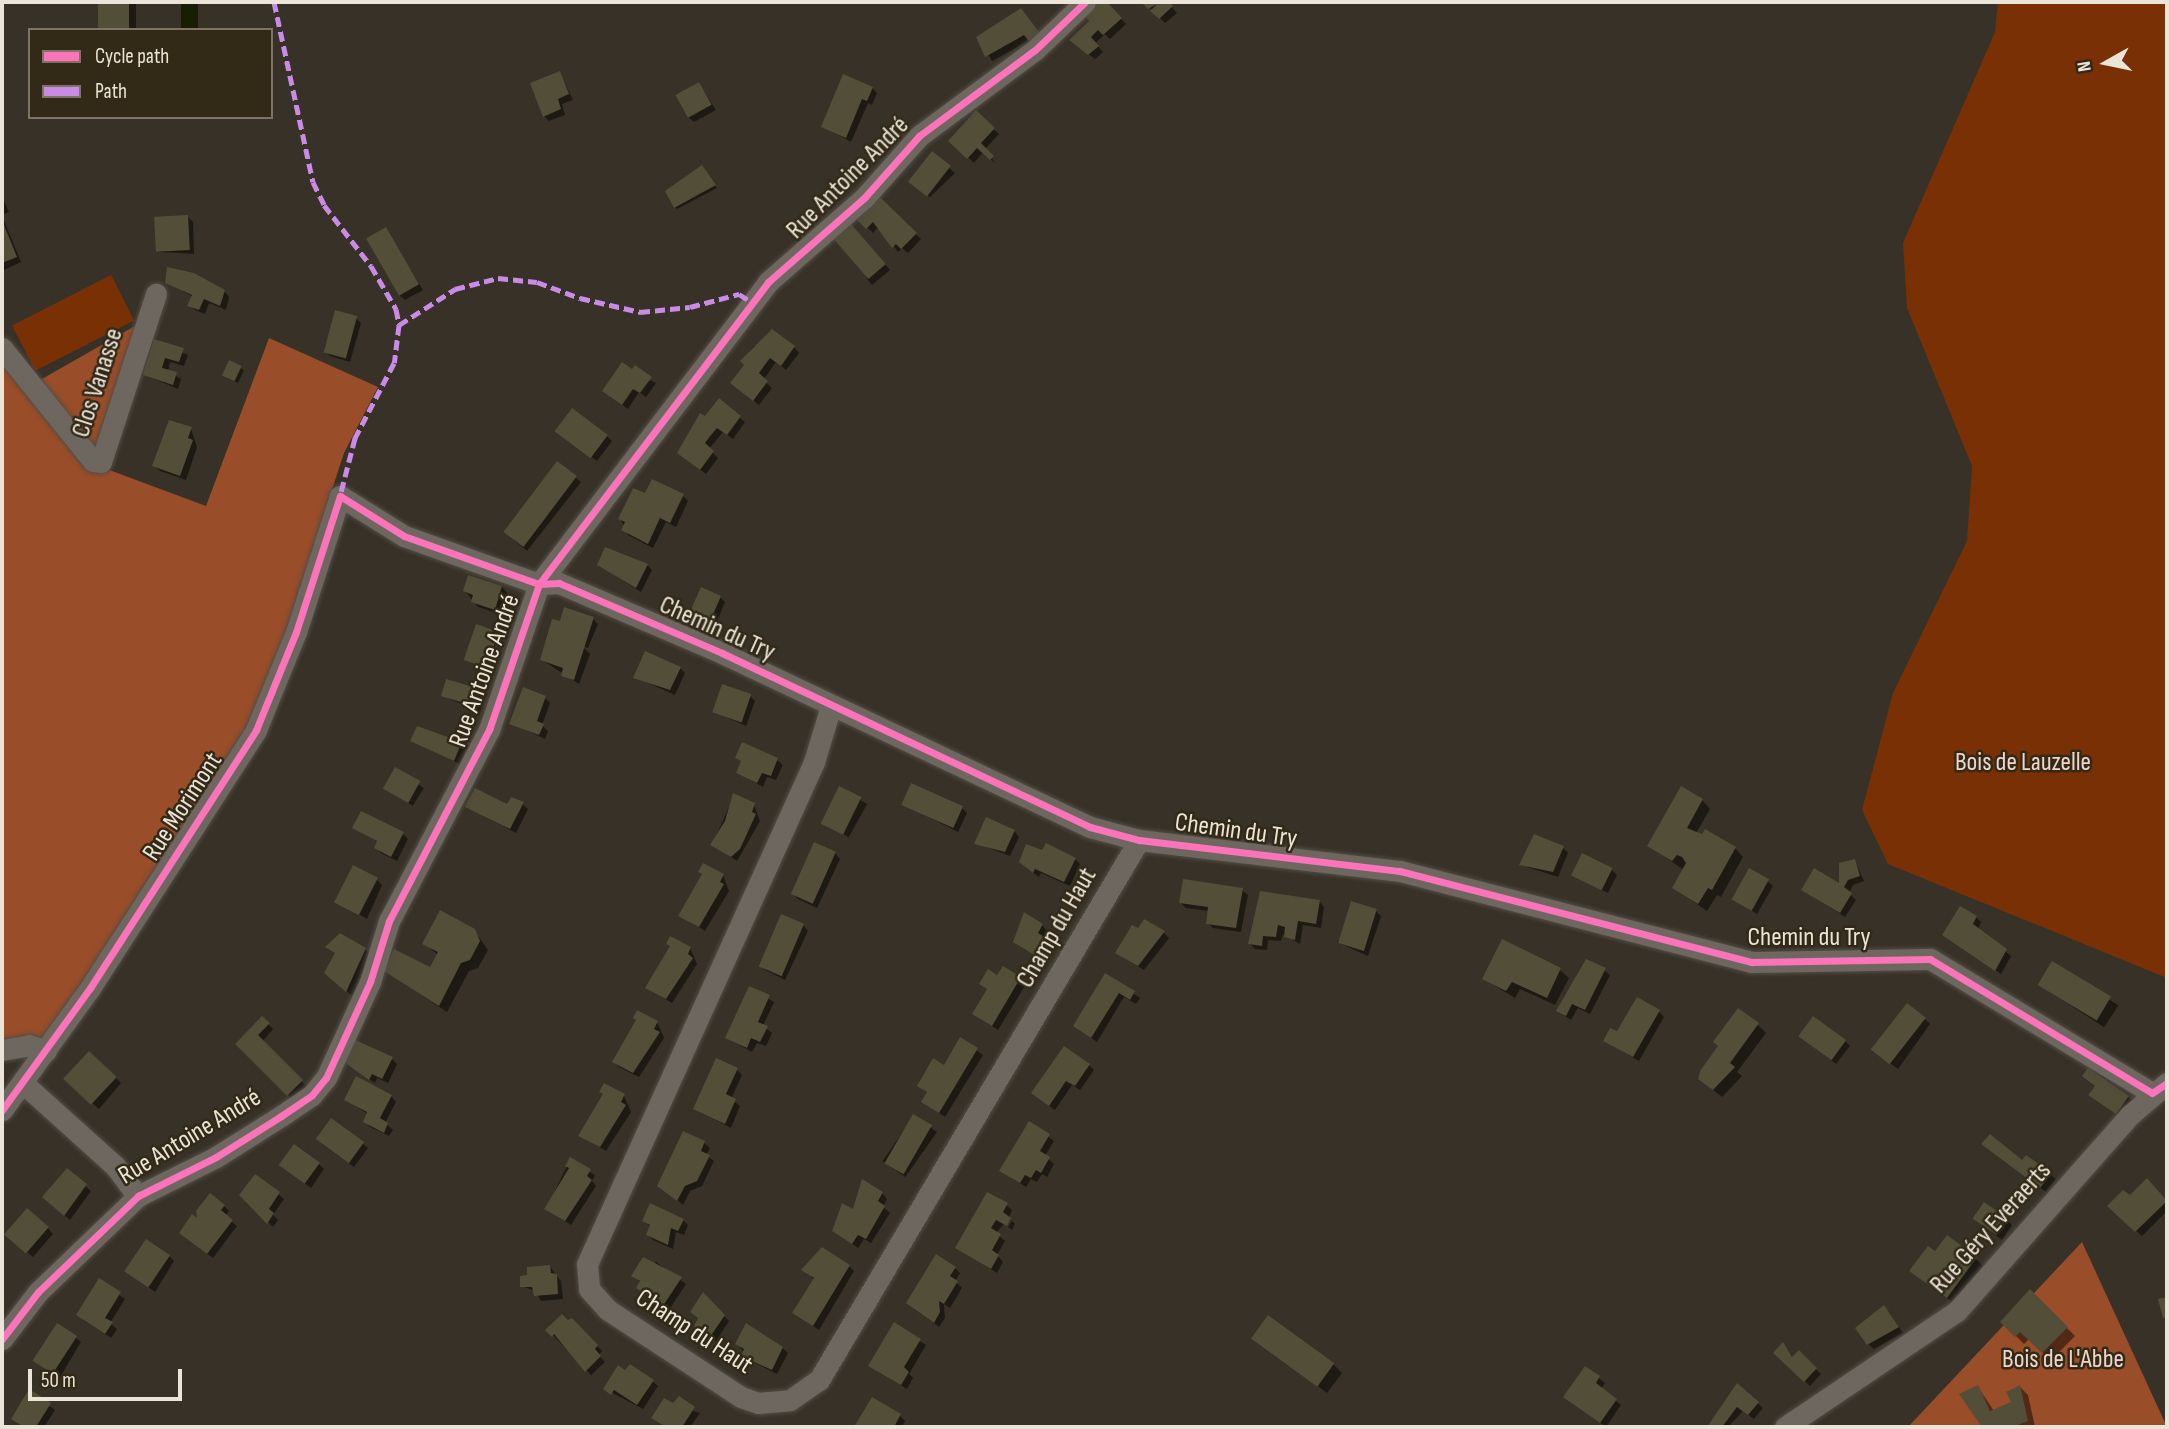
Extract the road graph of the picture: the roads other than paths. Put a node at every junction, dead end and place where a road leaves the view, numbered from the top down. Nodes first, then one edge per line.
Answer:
1 (1085, 2) edge
2 (156, 294) dead end
3 (2, 348) edge
4 (340, 496) joint
5 (539, 584) junction
6 (831, 705) junction
7 (1139, 840) junction
8 (2, 1050) edge
9 (46, 1051) junction
10 (24, 1084) junction
11 (2160, 1088) edge
12 (2, 1110) edge
13 (138, 1196) junction
14 (2, 1339) edge
15 (1785, 1427) edge

1 - 5 street, Rue Antoine André
2 - 3 street, Clos Vanasse
4 - 5 street, Chemin du Try
4 - 9 street, Rue Morimont
5 - 6 street, Chemin du Try
5 - 13 street, Rue Antoine André
6 - 7 street, Chemin du Try
6 - 7 street, Champ du Haut
7 - 11 street, Chemin du Try
8 - 9 street
9 - 10 street, Rue Morimont
10 - 12 street, Rue Morimont
10 - 13 street
11 - 15 street, Rue Géry Everaerts
13 - 14 street, Rue Antoine André

